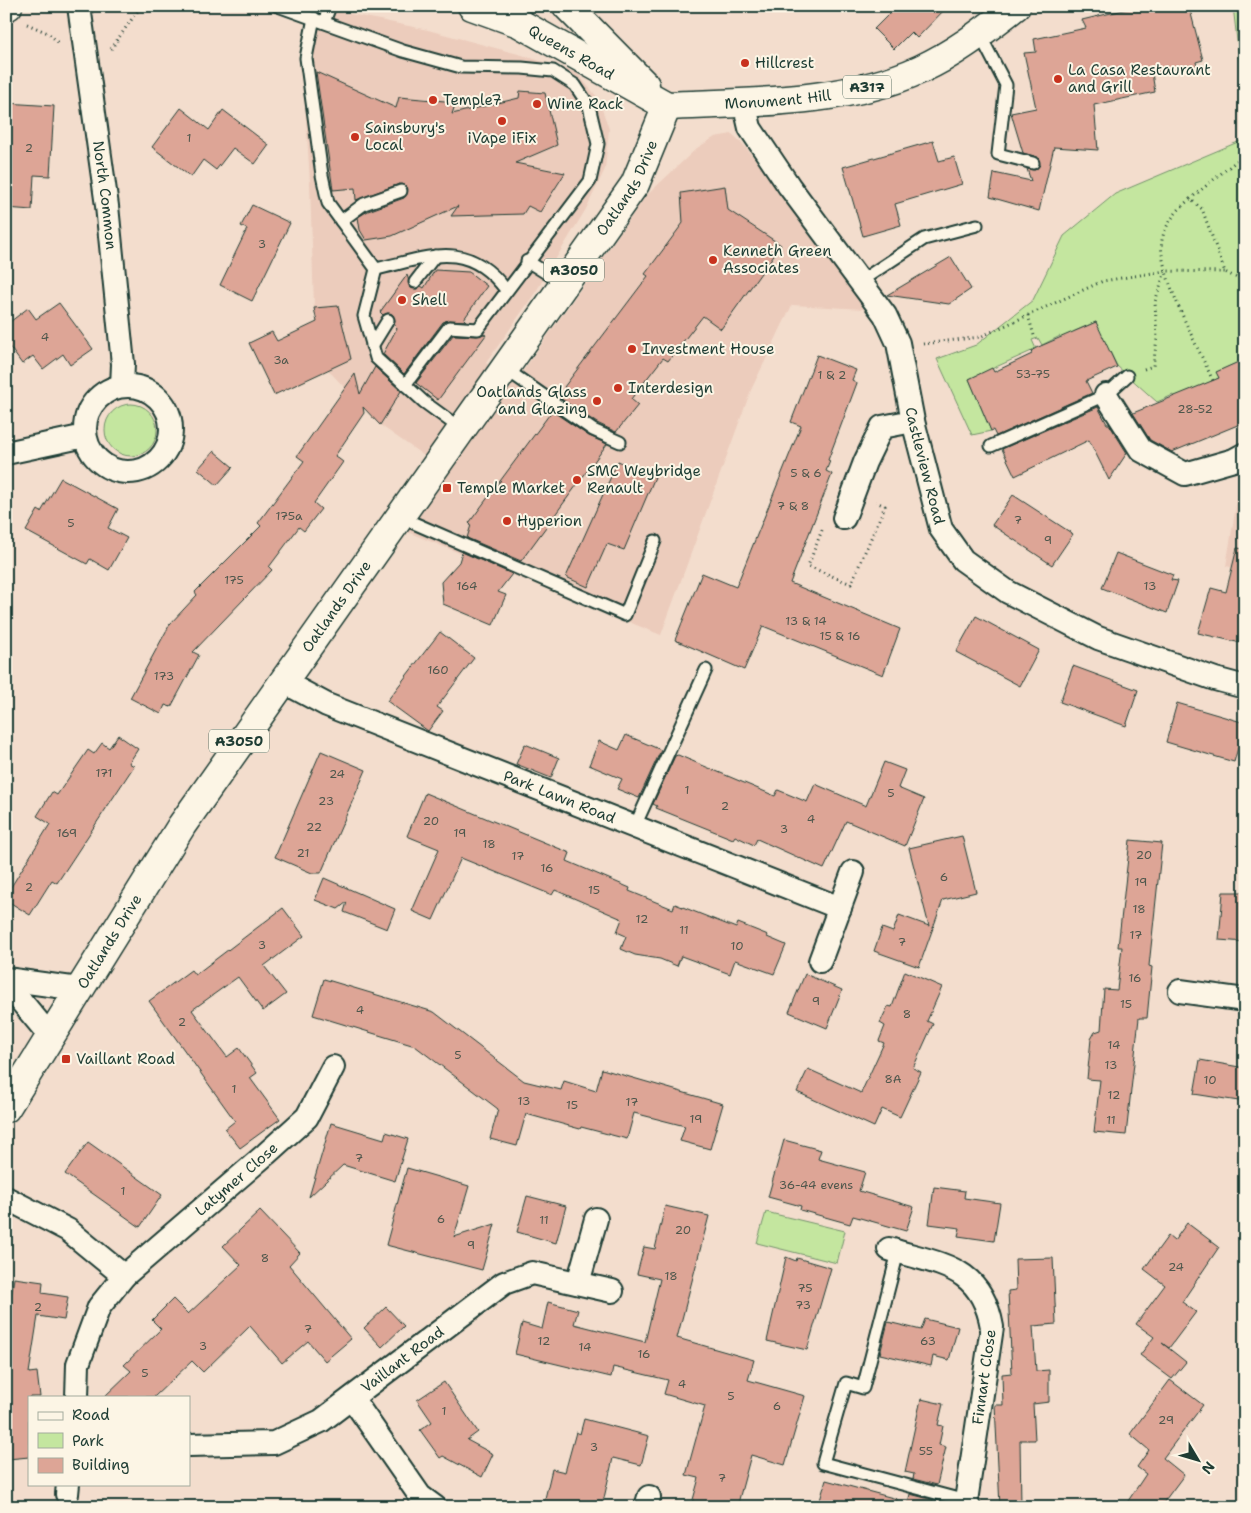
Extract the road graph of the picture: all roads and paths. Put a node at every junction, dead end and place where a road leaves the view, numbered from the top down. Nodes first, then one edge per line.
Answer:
1 (79, 6) edge
2 (140, 6) edge
3 (278, 6) edge
4 (330, 6) edge
5 (567, 6) edge
6 (1016, 6) edge
7 (479, 7) edge
8 (12, 12) edge
9 (319, 20) junction
10 (980, 34) junction
11 (62, 46) dead end
12 (561, 61) junction
13 (89, 82) junction
14 (744, 102) junction
15 (667, 106) junction
16 (1245, 154) edge
17 (1033, 163) dead end
18 (401, 191) dead end
19 (1190, 199) junction
20 (341, 221) junction
21 (977, 225) dead end
22 (435, 256) junction
23 (527, 261) junction
24 (376, 269) junction
25 (1165, 271) junction
26 (1225, 272) junction
27 (415, 282) dead end
28 (858, 282) junction
29 (1245, 282) edge
30 (564, 284) junction
31 (506, 290) junction
32 (1028, 315) junction
33 (388, 320) dead end
34 (1035, 339) dead end
35 (372, 346) junction
36 (899, 349) junction
37 (504, 368) junction
38 (1128, 376) joint
39 (1213, 381) dead end
40 (405, 385) junction
41 (122, 386) junction
42 (1106, 395) junction
43 (913, 422) junction
44 (461, 429) junction
45 (85, 436) junction
46 (620, 442) dead end
47 (991, 446) dead end
48 (6, 453) edge
49 (1245, 454) edge
50 (399, 516) junction
51 (844, 518) dead end
52 (655, 541) dead end
53 (706, 670) dead end
54 (282, 681) junction
55 (1245, 687) edge
56 (635, 826) junction
57 (853, 872) dead end
58 (840, 908) junction
59 (820, 961) dead end
60 (6, 979) edge
61 (6, 983) edge
62 (79, 990) junction
63 (1180, 991) dead end
64 (1245, 1000) edge
65 (50, 1036) junction
66 (333, 1067) dead end
67 (6, 1108) edge
68 (6, 1198) edge
69 (596, 1219) dead end
70 (894, 1250) joint
71 (124, 1276) junction
72 (578, 1284) junction
73 (612, 1291) dead end
74 (77, 1396) edge
75 (352, 1398) junction
76 (190, 1445) edge
77 (968, 1504) edge
78 (435, 1507) edge

1 - 13 street, North Common
2 - 13 path
3 - 9 lane
4 - 9 lane
5 - 15 main road
6 - 10 main road, Monument Hill / A317
7 - 12 main road, Queens Road
8 - 11 path
9 - 12 lane
9 - 20 lane
10 - 14 main road, Monument Hill / A317
10 - 17 lane
12 - 15 main road, Queens Road
12 - 23 lane
13 - 41 street, North Common
14 - 15 main road, Monument Hill / A317
14 - 28 street, Castleview Road
15 - 30 main road, Oatlands Drive / A3050
16 - 19 path
18 - 20 lane
19 - 25 path
19 - 26 path
20 - 24 lane
21 - 28 lane
22 - 24 lane
22 - 27 lane
22 - 31 lane
23 - 30 lane
23 - 31 lane
24 - 35 lane
25 - 26 path
25 - 32 path
25 - 38 path
25 - 39 path
26 - 29 path
28 - 36 street, Castleview Road
30 - 37 main road, Oatlands Drive / A3050
31 - 40 lane
32 - 34 path
32 - 36 path
33 - 35 lane
35 - 40 lane
36 - 43 street, Castleview Road
37 - 44 main road, Oatlands Drive / A3050
37 - 46 lane
38 - 42 lane
40 - 44 lane
41 - 45 street
41 - 45 street
42 - 47 lane
42 - 49 street
43 - 51 street
43 - 55 street, Castleview Road
44 - 50 main road, Oatlands Drive / A3050
45 - 48 street
50 - 52 lane
50 - 54 main road, Oatlands Drive / A3050
53 - 56 lane
54 - 56 street, Park Lawn Road
54 - 62 main road, Oatlands Drive / A3050
56 - 58 street, Park Lawn Road
57 - 58 street
58 - 59 street
60 - 62 street
61 - 65 street
62 - 65 main road, Oatlands Drive / A3050
63 - 64 street
65 - 67 main road, Oatlands Drive / A3050
66 - 71 street, Latymer Close
68 - 71 street
69 - 72 street
70 - 77 street, Finnart Close
70 - 77 lane
71 - 74 street
72 - 73 street, Vaillant Road
72 - 75 street, Vaillant Road
75 - 76 street, Vaillant Road
75 - 78 street

